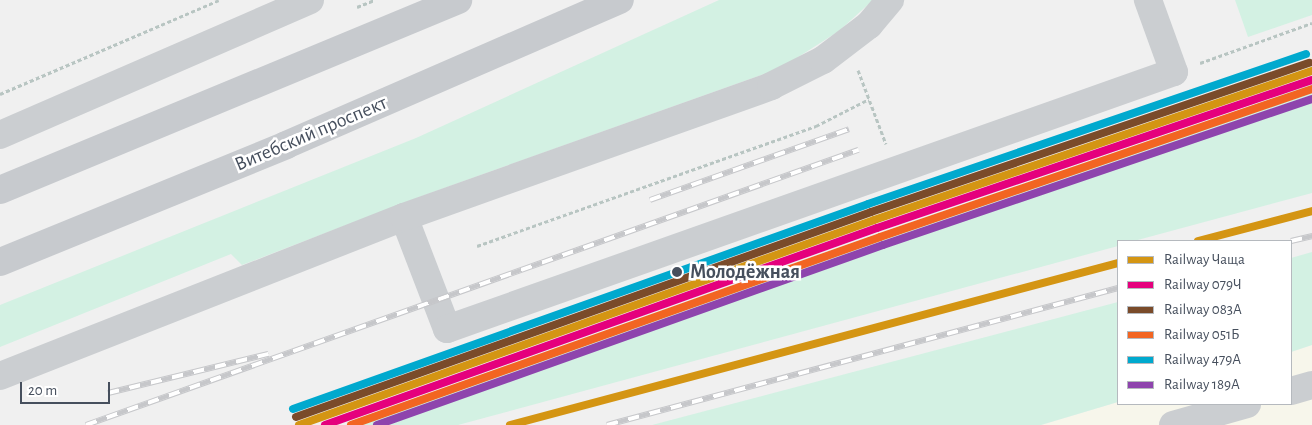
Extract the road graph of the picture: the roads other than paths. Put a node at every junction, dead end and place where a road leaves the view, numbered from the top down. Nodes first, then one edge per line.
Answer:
1 (310, 0) edge
2 (458, 0) edge
3 (620, 0) edge
4 (890, 0) edge
5 (1148, 0) edge
6 (0, 135) edge
7 (0, 190) edge
8 (404, 217) junction
9 (0, 262) edge
10 (0, 376) edge
11 (1312, 385) edge
12 (1292, 391) edge
13 (1243, 405) edge
14 (1173, 425) edge

1 - 6 lane
2 - 7 main road
3 - 9 main road, Витебский проспект
4 - 8 lane
5 - 8 lane
8 - 10 lane
11 - 12 lane
13 - 14 lane

